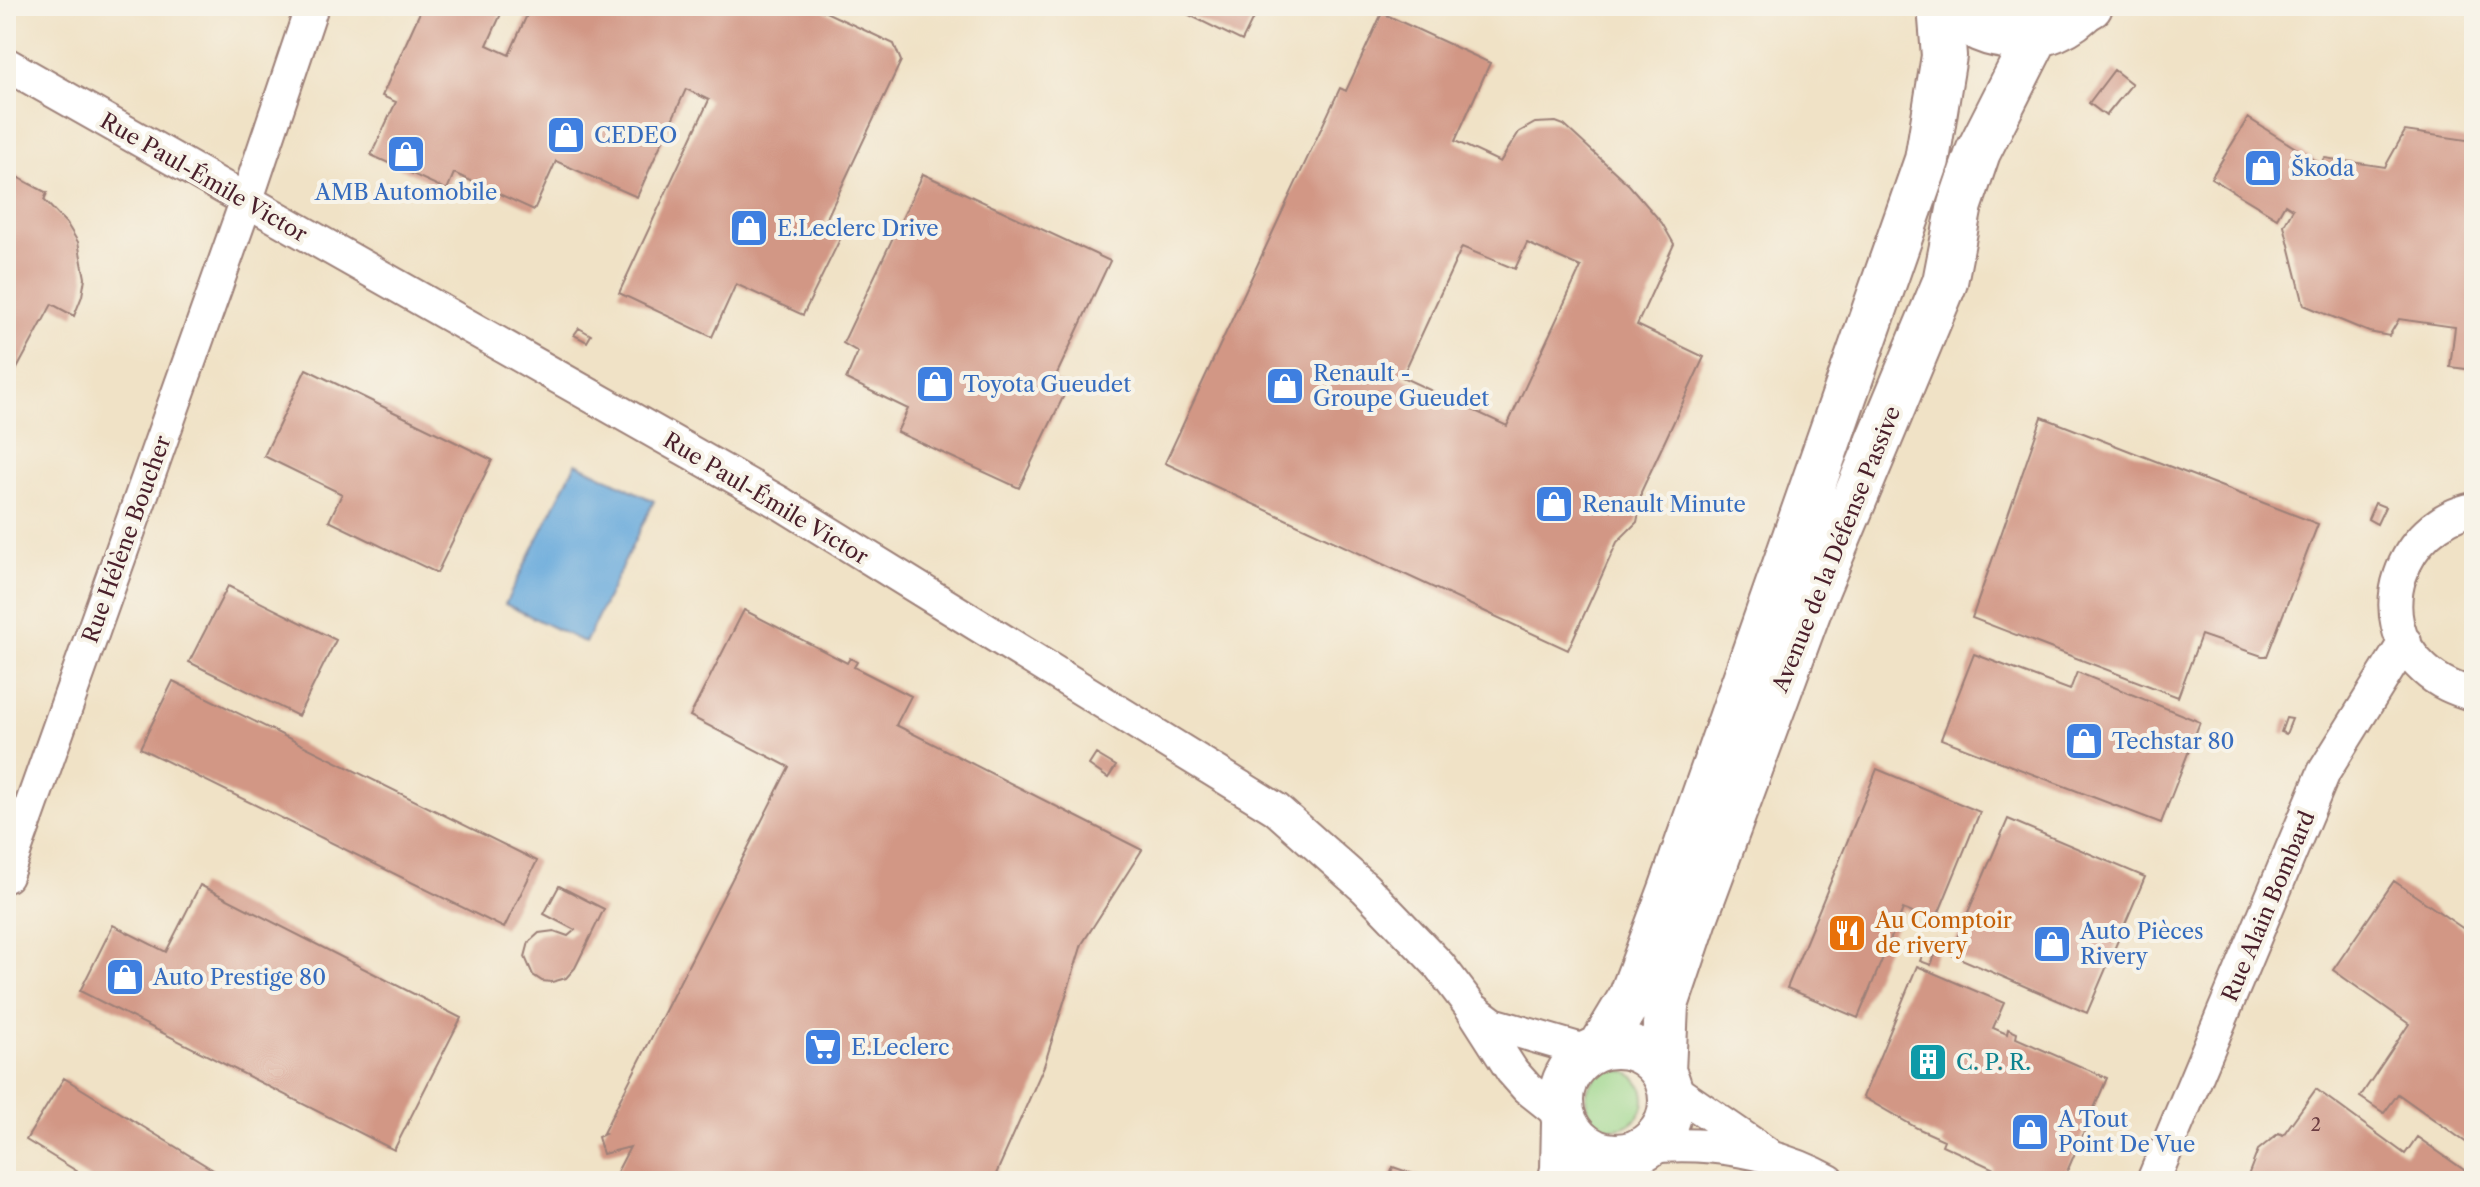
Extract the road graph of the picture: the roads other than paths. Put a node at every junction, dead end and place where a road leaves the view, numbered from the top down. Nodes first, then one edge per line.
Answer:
1 (312, 6) edge
2 (1940, 6) edge
3 (1949, 6) edge
4 (2087, 7) edge
5 (2037, 35) junction
6 (6, 64) edge
7 (246, 202) junction
8 (2474, 509) edge
9 (2405, 642) junction
10 (2474, 695) edge
11 (6, 876) edge
12 (1471, 1007) junction
13 (1595, 1050) junction
14 (1666, 1079) junction
15 (1563, 1118) junction
16 (1768, 1155) junction
17 (1629, 1161) edge
18 (1560, 1181) edge
19 (1829, 1181) edge
20 (2153, 1181) edge

1 - 7 street, Rue Hélène Boucher
2 - 13 main road, Avenue de la Défense Passive
3 - 5 main road
4 - 5 main road
5 - 14 main road, Avenue de la Défense Passive
6 - 7 street, Rue Paul-Émile Victor
7 - 11 street, Rue Hélène Boucher
7 - 12 street, Rue Paul-Émile Victor
8 - 9 street
9 - 10 street
9 - 20 street, Rue Alain Bombard
12 - 13 street, Rue Paul-Émile Victor
12 - 15 street, Rue Paul-Émile Victor
13 - 14 main road
13 - 15 main road
14 - 16 street
14 - 17 main road
15 - 17 main road
15 - 18 main road
16 - 17 street
16 - 19 street

